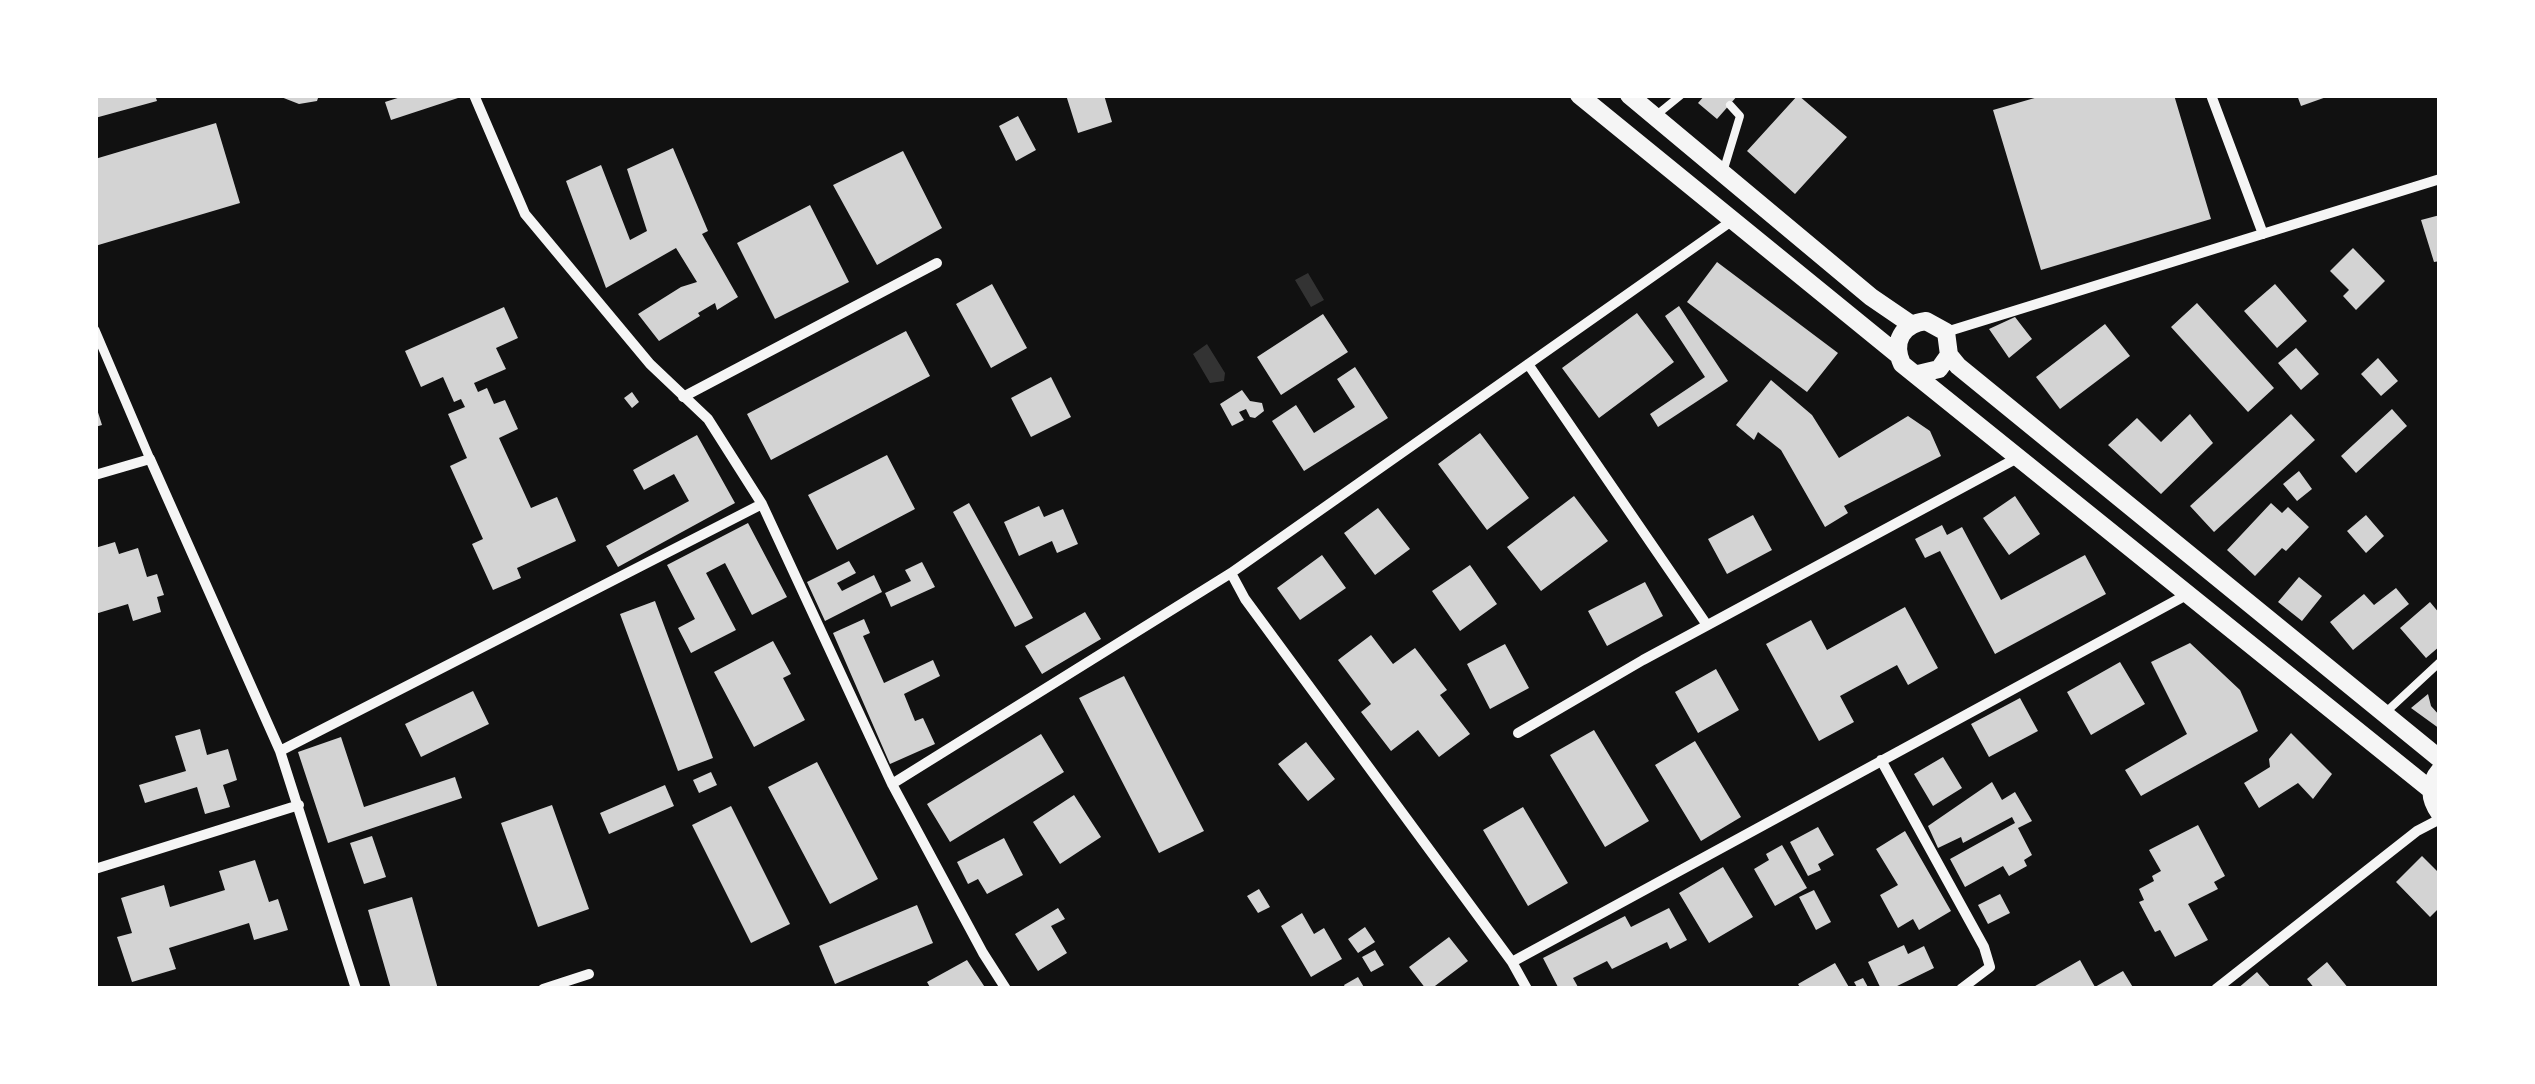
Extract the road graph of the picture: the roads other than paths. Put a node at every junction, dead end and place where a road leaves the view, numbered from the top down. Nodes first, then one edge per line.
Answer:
1 (474, 95) edge
2 (1579, 95) edge
3 (1628, 95) edge
4 (1681, 95) edge
5 (2210, 95) edge
6 (1730, 104) dead end
7 (1654, 117) junction
8 (1723, 172) junction
9 (2440, 179) edge
10 (1733, 220) junction
11 (2263, 234) junction
12 (937, 263) dead end
13 (1912, 324) junction
14 (95, 330) edge
15 (1946, 332) junction
16 (1897, 354) junction
17 (1949, 355) junction
18 (1528, 364) junction
19 (1918, 374) junction
20 (683, 397) junction
21 (2020, 456) junction
22 (150, 459) junction
23 (95, 475) edge
24 (762, 504) junction
25 (1231, 573) junction
26 (2189, 593) junction
27 (1707, 625) junction
28 (2440, 662) edge
29 (2385, 714) junction
30 (1518, 733) dead end
31 (280, 751) junction
32 (2440, 759) edge
33 (1881, 760) junction
34 (2440, 770) edge
35 (892, 784) junction
36 (299, 805) junction
37 (2436, 807) edge
38 (95, 869) edge
39 (1512, 962) junction
40 (588, 974) dead end
41 (356, 989) edge
42 (544, 989) edge
43 (1006, 989) edge
44 (1527, 989) edge
45 (1962, 989) edge
46 (2216, 989) edge

1 - 20 street
2 - 10 street
3 - 7 street
4 - 7 lane
5 - 11 street
6 - 8 lane
7 - 8 street
8 - 13 street
9 - 11 street
10 - 16 street
10 - 18 street
11 - 15 street
12 - 20 street
13 - 15 street
13 - 16 street
14 - 22 street
15 - 17 street
16 - 19 street
17 - 19 street
17 - 29 street
18 - 25 street
18 - 27 street
19 - 21 street
20 - 24 street
21 - 26 street
21 - 27 street
22 - 23 street
22 - 31 street
24 - 31 street
24 - 35 street
25 - 35 street
25 - 39 street
26 - 33 street
26 - 37 street
27 - 30 street
28 - 29 lane
29 - 32 street
31 - 36 street
33 - 39 street
33 - 45 street
34 - 37 street
35 - 43 street
36 - 38 street
36 - 41 street
37 - 46 street
39 - 44 street
40 - 42 street

